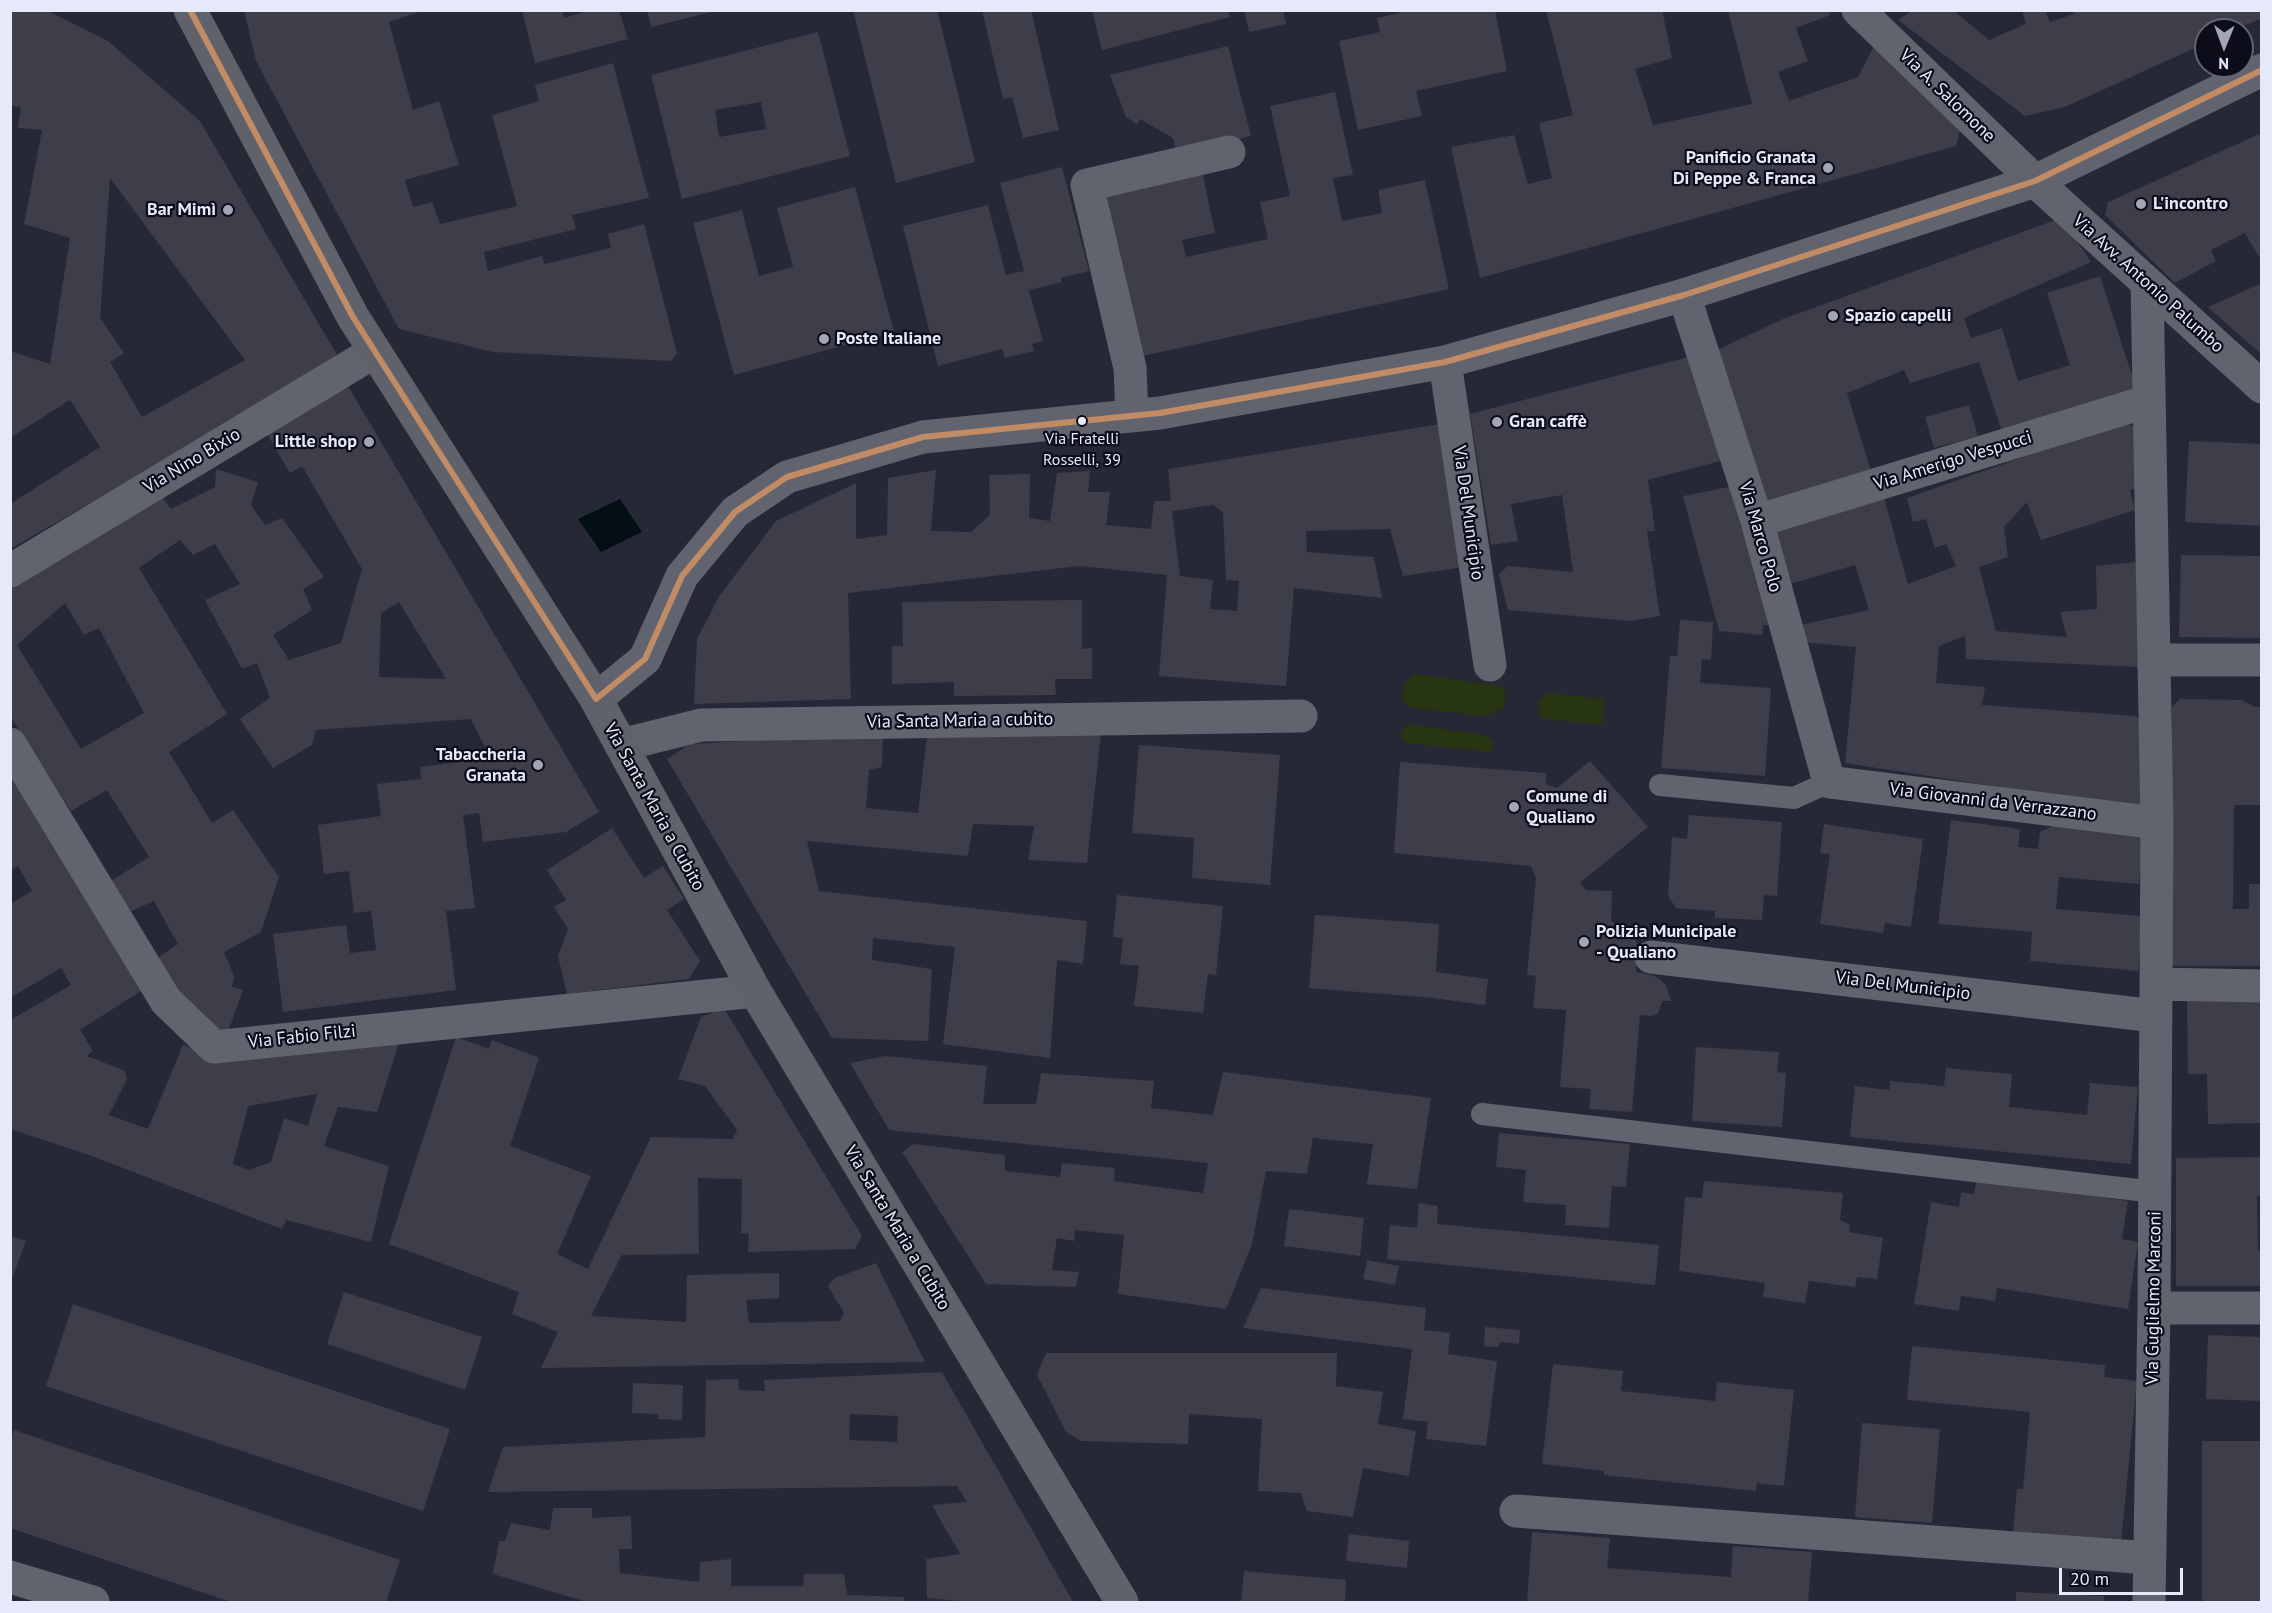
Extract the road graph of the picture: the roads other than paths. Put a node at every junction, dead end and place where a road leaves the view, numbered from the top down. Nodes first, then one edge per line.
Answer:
1 (190, 10) edge
2 (1858, 10) edge
3 (2262, 70) edge
4 (1229, 152) dead end
5 (2035, 181) junction
6 (2147, 283) junction
7 (1684, 295) junction
8 (374, 352) junction
9 (1445, 362) junction
10 (2262, 387) edge
11 (2149, 401) junction
12 (1132, 415) junction
13 (1757, 521) junction
14 (10, 571) edge
15 (2154, 660) junction
16 (2262, 660) edge
17 (1490, 665) dead end
18 (596, 699) junction
19 (1301, 716) dead end
20 (10, 744) edge
21 (621, 745) junction
22 (1829, 782) junction
23 (1660, 785) dead end
24 (2157, 823) junction
25 (1651, 957) dead end
26 (2262, 986) edge
27 (755, 991) junction
28 (2156, 998) junction
29 (1482, 1114) dead end
30 (2155, 1192) junction
31 (2154, 1308) junction
32 (2262, 1308) edge
33 (1516, 1511) dead end
34 (2150, 1558) junction
35 (10, 1577) edge
36 (93, 1602) edge
37 (1122, 1602) edge
38 (2149, 1602) edge

1 - 8 main road, Via Santa Maria a Cubito
2 - 5 street, Via A. Salomone
3 - 5 street
4 - 12 street
5 - 6 street, Via Avv. Antonio Palumbo
5 - 7 street
6 - 10 street, Via Avv. Antonio Palumbo
6 - 11 street, Via Guglielmo Marconi
7 - 9 street
7 - 13 street, Via Marco Polo
8 - 14 street, Via Nino Bixio
8 - 18 main road, Via Santa Maria a Cubito
9 - 12 street
9 - 17 street, Via Del Municipio
11 - 13 street, Via Amerigo Vespucci
11 - 15 street, Via Guglielmo Marconi
12 - 18 street
13 - 22 street, Via Marco Polo
15 - 16 street
15 - 24 street, Via Guglielmo Marconi
18 - 21 main road, Via Santa Maria a Cubito
19 - 21 street, Via Santa Maria a cubito
20 - 27 street, Via Fabio Filzi
21 - 27 main road, Via Santa Maria a Cubito
22 - 23 lane
22 - 24 street, Via Giovanni da Verrazzano
24 - 28 street, Via Guglielmo Marconi
25 - 28 street, Via Del Municipio
26 - 28 street, Via Del Municipio
27 - 37 main road, Via Santa Maria a Cubito
28 - 30 street, Via Guglielmo Marconi
29 - 30 lane
30 - 31 street, Via Guglielmo Marconi
31 - 32 street
31 - 34 street, Via Guglielmo Marconi
33 - 34 street
34 - 38 street, Via Guglielmo Marconi
35 - 36 street

